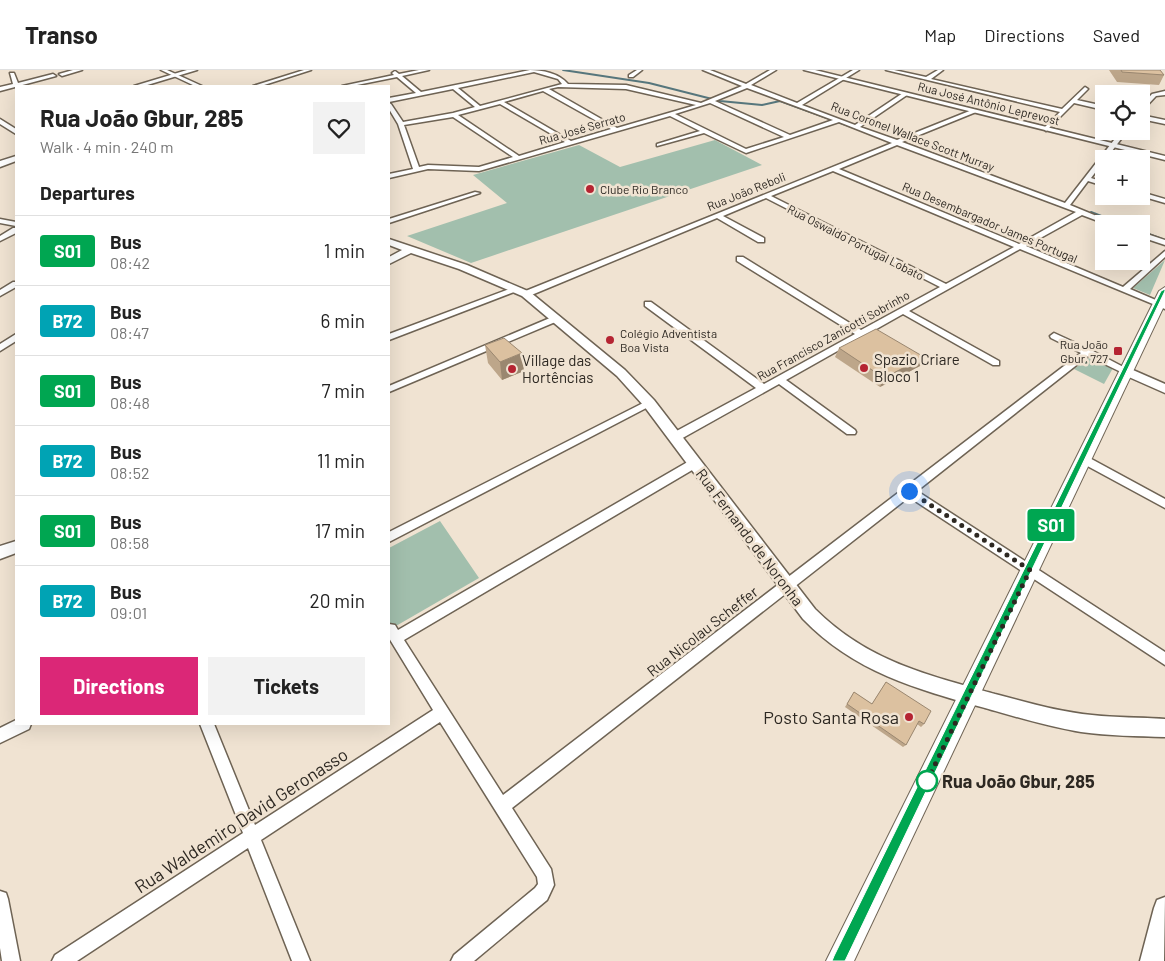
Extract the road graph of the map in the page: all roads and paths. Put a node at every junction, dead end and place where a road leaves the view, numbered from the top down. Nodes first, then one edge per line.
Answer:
1 (80, 70) edge
2 (163, 70) edge
3 (194, 70) edge
4 (290, 70) edge
5 (309, 70) edge
6 (392, 70) edge
7 (428, 70) edge
8 (522, 70) edge
9 (640, 70) edge
10 (705, 70) edge
11 (774, 70) edge
12 (807, 70) edge
13 (857, 70) edge
14 (888, 70) edge
15 (941, 70) edge
16 (534, 71) edge
17 (299, 73) junction
18 (12, 74) dead end
19 (62, 74) dead end
20 (53, 76) dead end
21 (175, 76) junction
22 (398, 76) junction
23 (631, 76) dead end
24 (842, 79) junction
25 (927, 79) junction
26 (15, 85) edge
27 (16, 85) edge
28 (141, 85) edge
29 (197, 85) edge
30 (264, 85) edge
31 (350, 85) edge
32 (566, 85) junction
33 (746, 86) junction
34 (455, 88) junction
35 (0, 89) edge
36 (544, 89) junction
37 (1085, 89) dead end
38 (420, 94) junction
39 (905, 94) junction
40 (1165, 94) edge
41 (390, 100) edge
42 (1150, 100) edge
43 (714, 101) junction
44 (1073, 101) junction
45 (502, 103) junction
46 (702, 105) junction
47 (798, 105) junction
48 (1095, 106) edge
49 (390, 107) edge
50 (480, 109) junction
51 (974, 111) junction
52 (1064, 111) junction
53 (670, 114) junction
54 (454, 115) junction
55 (1150, 119) edge
56 (15, 120) edge
57 (840, 120) junction
58 (1165, 122) edge
59 (1, 123) edge
60 (401, 124) junction
61 (856, 127) junction
62 (1046, 129) junction
63 (617, 130) junction
64 (15, 131) edge
65 (705, 131) junction
66 (790, 137) junction
67 (1117, 140) edge
68 (570, 143) junction
69 (897, 143) junction
70 (659, 145) dead end
71 (1113, 145) junction
72 (15, 158) edge
73 (518, 158) junction
74 (1165, 158) edge
75 (0, 164) edge
76 (416, 168) junction
77 (834, 168) junction
78 (390, 176) edge
79 (1087, 179) junction
80 (1095, 181) edge
81 (478, 193) dead end
82 (766, 196) junction
83 (1150, 197) edge
84 (1165, 201) edge
85 (1066, 206) junction
86 (1082, 212) junction
87 (718, 216) junction
88 (1095, 217) edge
89 (0, 221) edge
90 (390, 221) edge
91 (15, 224) edge
92 (15, 231) edge
93 (1150, 237) edge
94 (0, 239) edge
95 (761, 240) dead end
96 (390, 242) edge
97 (1165, 243) edge
98 (1020, 246) junction
99 (410, 249) junction
100 (1165, 253) edge
101 (740, 258) dead end
102 (390, 260) edge
103 (15, 285) edge
104 (946, 287) junction
105 (1124, 290) junction
106 (2, 292) edge
107 (522, 292) junction
108 (1163, 301) edge
109 (648, 304) dead end
110 (903, 311) junction
111 (557, 318) junction
112 (861, 334) junction
113 (1054, 336) dead end
114 (15, 337) edge
115 (390, 337) edge
116 (0, 348) edge
117 (1088, 352) junction
118 (996, 363) dead end
119 (1126, 370) junction
120 (779, 379) junction
121 (763, 388) junction
122 (390, 389) edge
123 (1165, 389) edge
124 (650, 403) junction
125 (850, 432) dead end
126 (675, 437) junction
127 (1084, 458) junction
128 (695, 463) junction
129 (909, 491) junction
130 (1165, 504) edge
131 (390, 536) edge
132 (15, 547) edge
133 (0, 554) edge
134 (1030, 570) junction
135 (787, 586) junction
136 (393, 633) edge
137 (1165, 658) edge
138 (969, 695) junction
139 (442, 712) junction
140 (22, 725) edge
141 (207, 725) edge
142 (1165, 728) edge
143 (0, 736) edge
144 (502, 806) junction
145 (252, 837) junction
146 (0, 898) edge
147 (1165, 908) edge
148 (12, 961) edge
149 (61, 961) edge
150 (301, 961) edge
151 (460, 961) edge
152 (840, 961) edge
153 (1152, 961) edge

1 - 19 street
2 - 21 street
3 - 21 main road
4 - 17 street
5 - 17 street
6 - 22 street
7 - 22 street
8 - 16 street
9 - 23 street
10 - 33 street, Rua Coronel Wallace Scott Murray
11 - 33 street, Rua José Serrato
12 - 24 main road, Rua José Antônio Leprevost
13 - 24 street
14 - 25 street
15 - 25 street
16 - 32 street
16 - 34 street
17 - 30 street
18 - 27 street
20 - 27 street
21 - 28 main road
21 - 29 street
22 - 31 street
22 - 38 street
24 - 39 main road, Rua José Antônio Leprevost
24 - 47 street
25 - 52 street
26 - 35 street
32 - 36 street
32 - 46 street
33 - 43 street, Rua José Serrato
33 - 47 street, Rua Coronel Wallace Scott Murray
34 - 38 street
34 - 50 street
36 - 45 street
36 - 63 street
37 - 44 street
38 - 41 street
39 - 51 main road, Rua José Antônio Leprevost
39 - 61 street
40 - 42 street
43 - 46 street, Rua José Serrato
43 - 66 street
44 - 48 street
44 - 52 street
45 - 50 street
45 - 68 street
46 - 53 street, Rua José Serrato
47 - 57 street, Rua Coronel Wallace Scott Murray
49 - 60 street
50 - 54 street
51 - 62 main road, Rua José Antônio Leprevost
51 - 69 street, Rua João Reboli
52 - 62 street
53 - 63 street, Rua José Serrato
53 - 65 street
54 - 60 street
54 - 73 street
55 - 58 street
56 - 59 main road
57 - 61 street, Rua Coronel Wallace Scott Murray
57 - 66 street
59 - 64 main road
60 - 76 street
61 - 69 street, Rua Coronel Wallace Scott Murray
62 - 71 main road, Rua José Antônio Leprevost
63 - 68 street, Rua José Serrato
65 - 66 street
65 - 70 street
67 - 71 street
68 - 73 street, Rua José Serrato
69 - 77 street, Rua João Reboli
69 - 85 street, Rua Coronel Wallace Scott Murray
71 - 74 main road, Rua José Antônio Leprevost
71 - 79 street
72 - 75 main road
73 - 76 street, Rua José Serrato
76 - 78 street, Rua José Serrato
77 - 82 street, Rua João Reboli
77 - 98 street, Rua Desembargador James Portugal
79 - 80 street
79 - 85 street
81 - 90 street
82 - 87 street, Rua João Reboli
82 - 104 street, Rua Oswaldo Portugal Lobato
83 - 84 street
85 - 86 street, Rua Coronel Wallace Scott Murray
86 - 88 street, Rua Coronel Wallace Scott Murray
86 - 98 street, Rua Francisco Zanicotti Sobrinho
87 - 95 street
87 - 107 street, Rua João Reboli
89 - 91 street
92 - 94 street
93 - 97 street
96 - 99 main road, Rua Fernando de Noronha
98 - 104 street, Rua Francisco Zanicotti Sobrinho
98 - 105 street, Rua Desembargador James Portugal
99 - 102 main road
99 - 107 main road, Rua Fernando de Noronha
100 - 105 street
101 - 112 street
103 - 106 street
104 - 110 street, Rua Francisco Zanicotti Sobrinho
105 - 108 street, Rua Desembargador James Portugal
107 - 111 main road, Rua Fernando de Noronha
107 - 115 street, Rua João Reboli
108 - 119 main road
109 - 121 street
110 - 112 street, Rua Francisco Zanicotti Sobrinho
110 - 118 street
111 - 122 street
111 - 124 main road, Rua Fernando de Noronha
112 - 120 street, Rua Francisco Zanicotti Sobrinho
113 - 117 street
114 - 116 street
117 - 119 street
117 - 129 street, Rua Nicolau Scheffer
119 - 123 main road
119 - 127 main road
120 - 121 street, Rua Francisco Zanicotti Sobrinho
120 - 125 street
121 - 126 street, Rua Francisco Zanicotti Sobrinho
124 - 126 main road, Rua Fernando de Noronha
124 - 131 street
126 - 128 main road, Rua Fernando de Noronha
127 - 130 street
127 - 134 main road
128 - 135 main road, Rua Fernando de Noronha
128 - 136 street
129 - 134 street
129 - 135 street, Rua Nicolau Scheffer
132 - 133 main road
134 - 137 street
134 - 138 main road
135 - 138 main road, Rua Fernando de Noronha
135 - 144 street, Rua Nicolau Scheffer
136 - 139 street
138 - 142 main road, Rua Fernando de Noronha
138 - 152 main road
139 - 144 street
139 - 145 street, Rua Waldemiro David Geronasso
140 - 143 street
141 - 145 street
144 - 151 street
145 - 149 street, Rua Waldemiro David Geronasso
145 - 150 street
146 - 148 street
147 - 153 main road

